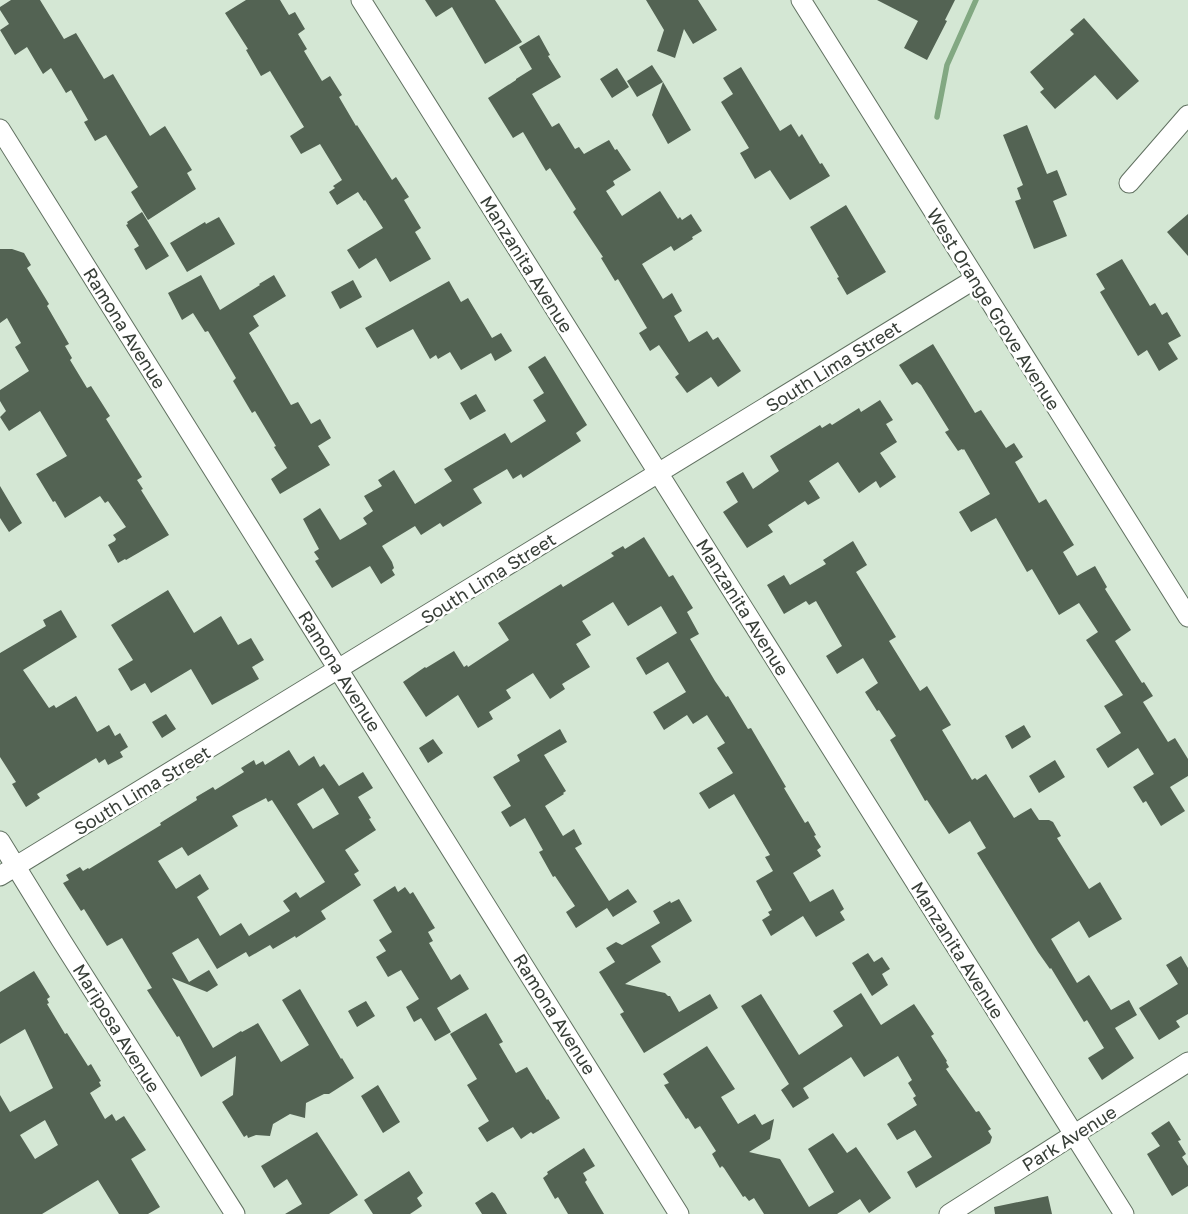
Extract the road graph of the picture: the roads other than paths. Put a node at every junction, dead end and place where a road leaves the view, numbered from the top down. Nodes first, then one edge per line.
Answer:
1 (362, 0) edge
2 (801, 0) edge
3 (1188, 115) edge
4 (0, 129) edge
5 (1129, 183) dead end
6 (975, 279) junction
7 (658, 473) junction
8 (1188, 617) edge
9 (338, 670) junction
10 (0, 840) edge
11 (16, 866) junction
12 (0, 876) edge
13 (1188, 1062) edge
14 (1074, 1135) junction
15 (235, 1214) edge
16 (679, 1214) edge
17 (949, 1214) edge
18 (1124, 1214) edge

1 - 7 street, Manzanita Avenue
2 - 6 street, West Orange Grove Avenue
3 - 5 street
4 - 9 street, Ramona Avenue
6 - 7 street, South Lima Street
6 - 8 street, West Orange Grove Avenue
7 - 9 street, South Lima Street
7 - 14 street, Manzanita Avenue
9 - 11 street, South Lima Street
9 - 16 street, Ramona Avenue
10 - 11 street, Mariposa Avenue
11 - 12 street, South Lima Street
11 - 15 street, Mariposa Avenue
13 - 14 street, Park Avenue
14 - 17 street, Park Avenue
14 - 18 street, Manzanita Avenue

